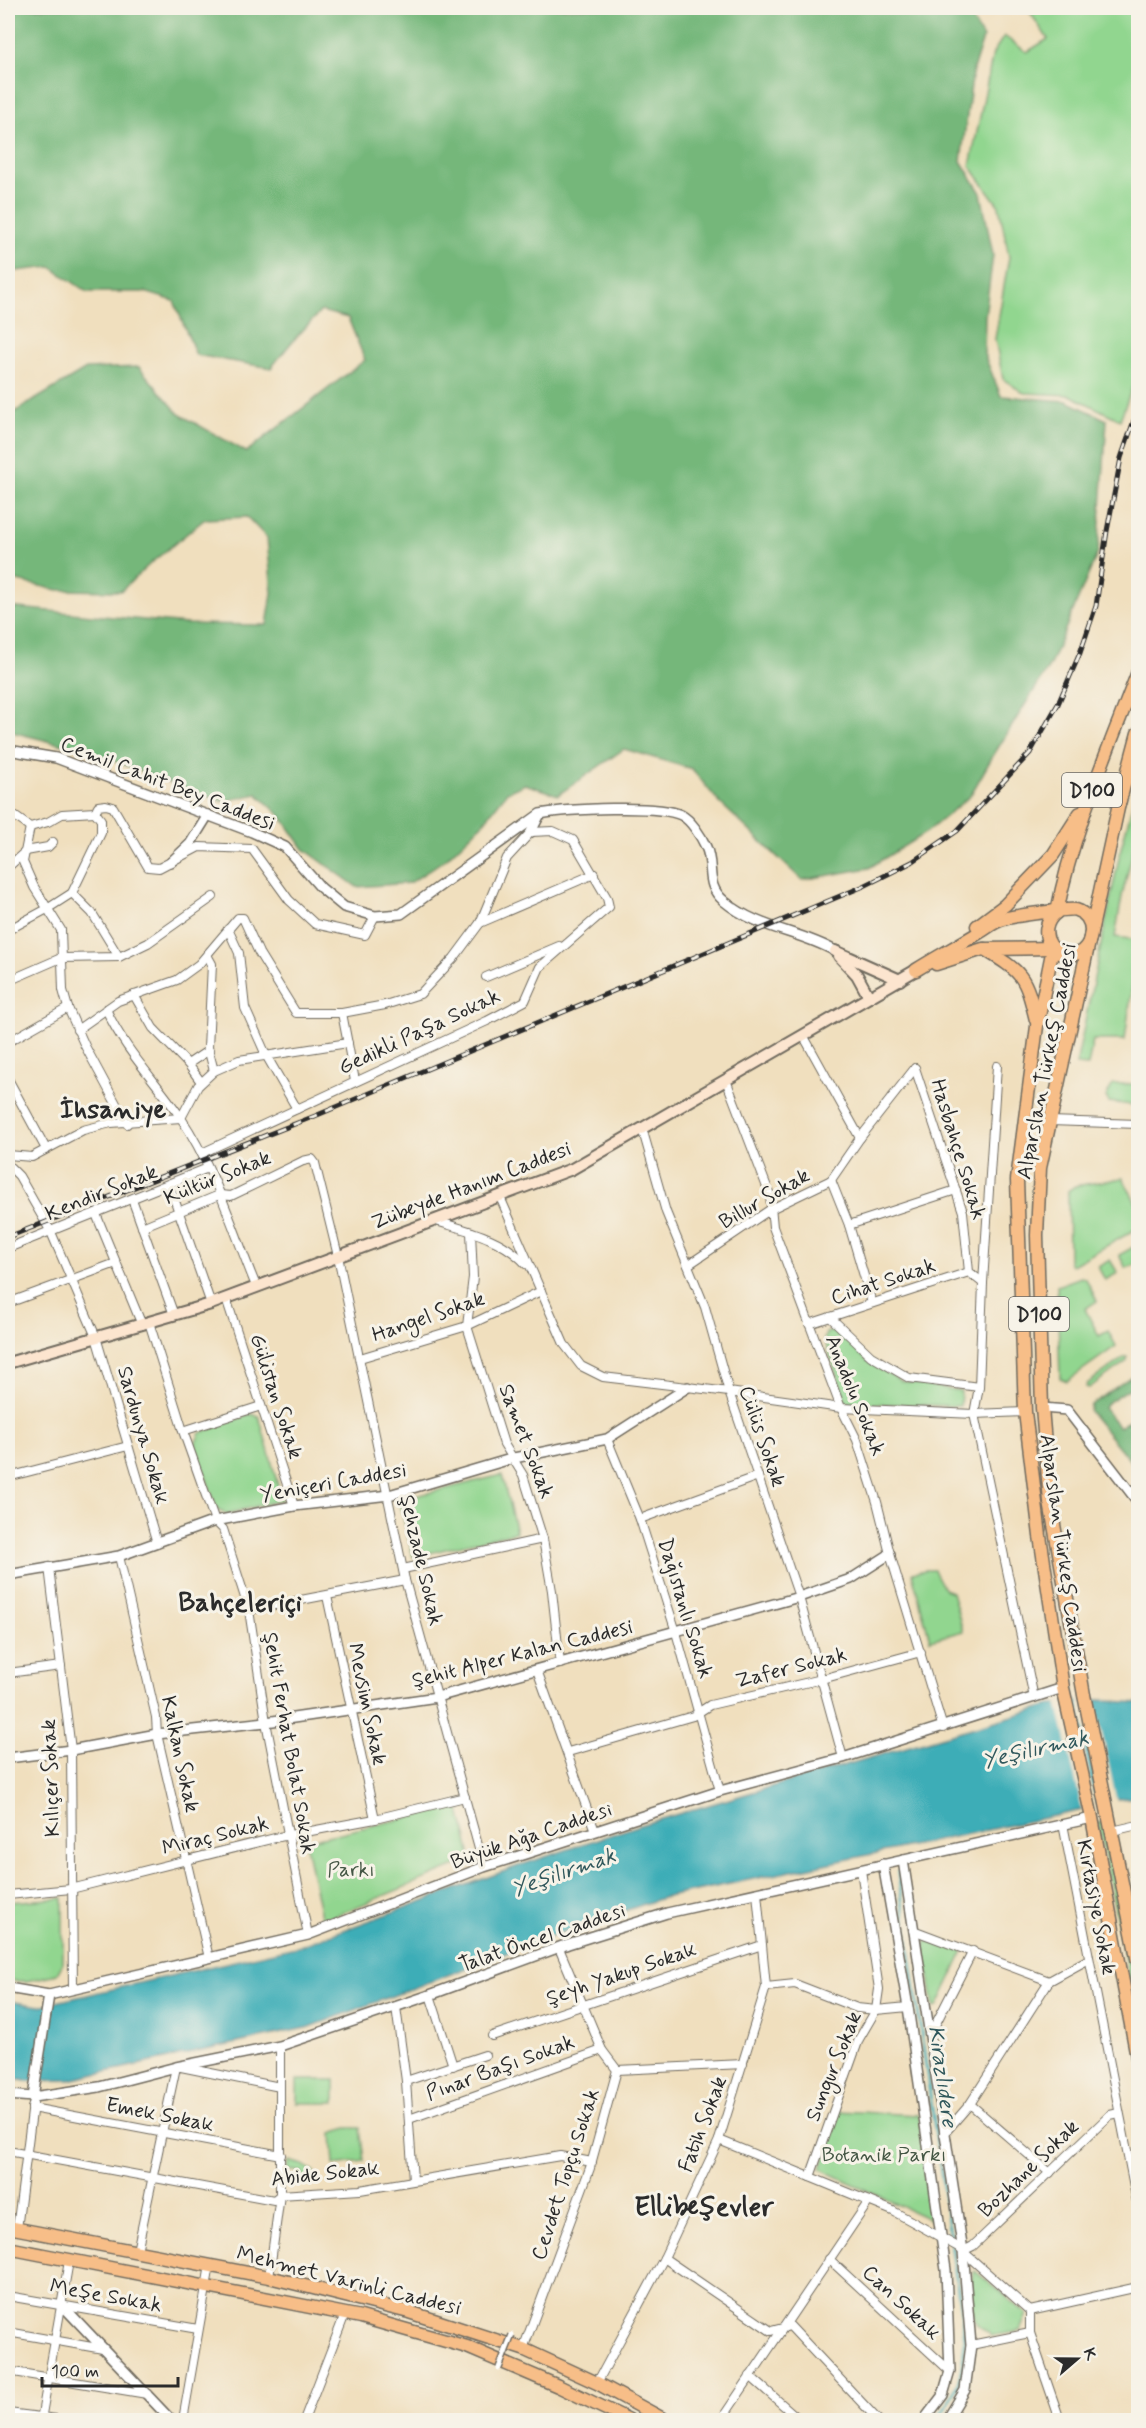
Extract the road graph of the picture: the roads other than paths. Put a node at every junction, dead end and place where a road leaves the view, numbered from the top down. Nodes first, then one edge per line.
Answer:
1 (1138, 672) edge
2 (1138, 733) edge
3 (8, 750) edge
4 (1136, 750) edge
5 (1088, 800) junction
6 (95, 812) junction
7 (540, 813) junction
8 (9, 814) edge
9 (208, 815) junction
10 (30, 827) junction
11 (531, 832) junction
12 (53, 842) dead end
13 (26, 851) junction
14 (171, 862) junction
15 (8, 867) edge
16 (594, 874) junction
17 (72, 893) junction
18 (213, 897) dead end
19 (47, 909) junction
20 (1057, 912) junction
21 (375, 916) junction
22 (480, 923) junction
23 (228, 929) junction
24 (8, 930) edge
25 (1091, 935) junction
26 (565, 944) junction
27 (1053, 948) junction
28 (983, 949) junction
29 (835, 951) junction
30 (207, 955) junction
31 (119, 957) junction
32 (61, 958) junction
33 (916, 970) junction
34 (486, 976) dead end
35 (900, 980) junction
36 (8, 981) edge
37 (135, 995) junction
38 (869, 997) junction
39 (68, 1008) junction
40 (106, 1009) junction
41 (342, 1012) junction
42 (1037, 1026) junction
43 (77, 1030) junction
44 (803, 1035) junction
45 (8, 1042) edge
46 (348, 1043) junction
47 (209, 1050) junction
48 (266, 1055) junction
49 (188, 1064) junction
50 (997, 1066) dead end
51 (915, 1068) joint
52 (214, 1071) junction
53 (8, 1079) edge
54 (726, 1080) junction
55 (355, 1081) junction
56 (201, 1082) junction
57 (297, 1109) junction
58 (181, 1118) junction
59 (1050, 1121) junction
60 (127, 1124) junction
61 (1138, 1124) edge
62 (642, 1128) junction
63 (860, 1138) junction
64 (46, 1149) junction
65 (202, 1153) junction
66 (8, 1155) edge
67 (8, 1165) edge
68 (208, 1168) junction
69 (831, 1180) junction
70 (169, 1184) junction
71 (956, 1190) junction
72 (219, 1195) junction
73 (500, 1197) junction
74 (132, 1199) junction
75 (771, 1209) junction
76 (179, 1212) junction
77 (96, 1214) junction
78 (436, 1221) junction
79 (849, 1225) junction
80 (142, 1227) junction
81 (51, 1232) junction
82 (471, 1232) junction
83 (8, 1248) edge
84 (338, 1256) junction
85 (116, 1263) junction
86 (688, 1265) junction
87 (531, 1270) junction
88 (969, 1272) junction
89 (72, 1280) junction
90 (983, 1283) junction
91 (256, 1286) junction
92 (541, 1291) junction
93 (226, 1298) junction
94 (8, 1303) edge
95 (872, 1303) junction
96 (211, 1304) junction
97 (174, 1316) junction
98 (830, 1317) junction
99 (146, 1323) junction
100 (809, 1324) junction
101 (467, 1326) junction
102 (96, 1337) junction
103 (360, 1358) junction
104 (8, 1363) edge
105 (688, 1387) junction
106 (980, 1387) junction
107 (729, 1392) junction
108 (261, 1406) junction
109 (841, 1408) junction
110 (1042, 1408) junction
111 (1025, 1412) junction
112 (974, 1414) junction
113 (183, 1431) junction
114 (607, 1439) junction
115 (128, 1446) junction
116 (514, 1458) junction
117 (758, 1476) junction
118 (8, 1477) edge
119 (389, 1495) junction
120 (1138, 1502) edge
121 (294, 1506) junction
122 (640, 1519) junction
123 (215, 1521) junction
124 (543, 1539) junction
125 (156, 1543) junction
126 (890, 1554) junction
127 (118, 1556) junction
128 (49, 1567) junction
129 (403, 1569) junction
130 (8, 1575) edge
131 (405, 1580) junction
132 (327, 1596) junction
133 (799, 1597) junction
134 (249, 1610) junction
135 (676, 1632) junction
136 (921, 1652) junction
137 (560, 1664) junction
138 (61, 1666) junction
139 (537, 1670) junction
140 (8, 1673) edge
141 (822, 1679) junction
142 (1064, 1693) junction
143 (437, 1697) junction
144 (1034, 1698) junction
145 (350, 1710) junction
146 (698, 1712) junction
147 (266, 1722) junction
148 (943, 1728) junction
149 (157, 1734) junction
150 (71, 1750) junction
151 (568, 1752) junction
152 (8, 1758) edge
153 (843, 1758) junction
154 (720, 1791) junction
155 (465, 1797) junction
156 (1091, 1814) junction
157 (375, 1819) junction
158 (1063, 1824) junction
159 (1138, 1825) edge
160 (595, 1831) junction
161 (1112, 1831) junction
162 (287, 1835) junction
163 (903, 1860) junction
164 (185, 1861) junction
165 (883, 1864) junction
166 (484, 1868) junction
167 (861, 1870) junction
168 (71, 1889) junction
169 (757, 1893) junction
170 (8, 1895) edge
171 (913, 1930) junction
172 (308, 1935) junction
173 (762, 1945) junction
174 (559, 1948) junction
175 (973, 1951) junction
176 (209, 1958) junction
177 (1089, 1959) junction
178 (1138, 1962) edge
179 (1049, 1981) junction
180 (766, 1987) junction
181 (8, 1988) edge
182 (73, 1989) junction
183 (430, 1995) junction
184 (48, 1999) junction
185 (582, 2005) junction
186 (396, 2007) junction
187 (908, 2007) junction
188 (876, 2010) junction
189 (492, 2036) dead end
190 (929, 2036) junction
191 (280, 2046) junction
192 (602, 2050) junction
193 (485, 2055) dead end
194 (1138, 2062) edge
195 (743, 2064) junction
196 (453, 2066) junction
197 (178, 2067) junction
198 (617, 2070) junction
199 (406, 2081) junction
200 (280, 2087) junction
201 (8, 2094) edge
202 (33, 2097) junction
203 (970, 2104) junction
204 (32, 2108) junction
205 (1119, 2113) junction
206 (409, 2119) junction
207 (162, 2132) junction
208 (944, 2134) junction
209 (719, 2140) junction
210 (8, 2151) edge
211 (27, 2153) junction
212 (281, 2155) junction
213 (592, 2162) junction
214 (1050, 2173) junction
215 (810, 2177) junction
216 (153, 2178) junction
217 (413, 2180) junction
218 (280, 2195) junction
219 (869, 2201) junction
220 (1138, 2207) edge
221 (12, 2228) edge
222 (943, 2238) junction
223 (8, 2248) edge
224 (961, 2249) junction
225 (137, 2252) junction
226 (664, 2258) junction
227 (829, 2259) junction
228 (69, 2261) junction
229 (210, 2265) junction
230 (269, 2277) junction
231 (206, 2287) junction
232 (1138, 2287) edge
233 (8, 2296) edge
234 (62, 2306) junction
235 (1030, 2311) junction
236 (345, 2314) junction
237 (198, 2329) junction
238 (782, 2329) junction
239 (8, 2332) edge
240 (1030, 2333) junction
241 (512, 2335) dead end
242 (55, 2341) junction
243 (971, 2345) junction
244 (103, 2349) junction
245 (524, 2349) junction
246 (499, 2368) dead end
247 (8, 2371) edge
248 (950, 2371) junction
249 (750, 2376) junction
250 (49, 2377) junction
251 (597, 2383) junction
252 (148, 2394) junction
253 (8, 2413) edge
254 (41, 2419) edge
255 (873, 2419) edge
256 (65, 2421) edge
257 (171, 2421) edge
258 (183, 2421) edge
259 (304, 2421) edge
260 (629, 2421) edge
261 (665, 2421) edge
262 (721, 2421) edge
263 (800, 2421) edge
264 (924, 2421) edge
265 (947, 2421) edge
266 (1060, 2421) edge

1 - 5 main road, D100
2 - 4 main road, D100
3 - 9 street, Cemil Cahit Bey Caddesi
4 - 25 main road, D100
5 - 20 main road, D100
5 - 33 main road
6 - 10 street
6 - 14 street
6 - 17 street
7 - 11 street
7 - 21 street, Cemil Cahit Bey Caddesi
7 - 29 street
8 - 10 street
9 - 14 street
9 - 21 street, Cemil Cahit Bey Caddesi
10 - 13 street
11 - 16 street, Gedikli Paşa Sokak
11 - 22 street
12 - 13 street
13 - 15 street
13 - 19 street
14 - 21 street
16 - 22 street
16 - 26 street, Gedikli Paşa Sokak
17 - 19 street
17 - 31 street
18 - 31 street
19 - 24 street
19 - 32 street
20 - 25 main road
20 - 27 main road, D100
20 - 33 main road
22 - 41 street
23 - 30 street
23 - 41 street
23 - 48 street
25 - 27 main road
25 - 59 main road, Alparslan Türkeş Caddesi / D100
26 - 34 street
26 - 55 street, Gedikli Paşa Sokak
27 - 28 main road
27 - 42 main road, Alparslan Türkeş Caddesi / D100
28 - 33 main road
28 - 42 main road
29 - 35 main road
29 - 38 main road
30 - 37 street
30 - 47 street
31 - 32 street
32 - 36 street
32 - 39 street
33 - 35 main road, Zübeyde Hanım Caddesi
35 - 38 main road, Zübeyde Hanım Caddesi
37 - 40 street
37 - 49 street
38 - 44 main road, Zübeyde Hanım Caddesi
39 - 43 street
39 - 45 street
40 - 43 street
40 - 58 street
41 - 46 street
42 - 111 main road, Alparslan Türkeş Caddesi / D100
43 - 60 street
44 - 54 main road, Zübeyde Hanım Caddesi
44 - 63 street
46 - 48 street
46 - 55 street
47 - 49 street
47 - 52 street
48 - 52 street
48 - 57 street
49 - 56 street
50 - 90 street
51 - 63 street, Billur Sokak
51 - 71 street, Hasbahçe Sokak
52 - 56 street
53 - 64 street
54 - 62 main road, Zübeyde Hanım Caddesi
54 - 75 street, Anadolu Sokak
55 - 57 street, Gedikli Paşa Sokak
56 - 58 street
57 - 65 street, Gedikli Paşa Sokak
58 - 60 street
58 - 65 street
59 - 61 street
59 - 110 main road, Alparslan Türkeş Caddesi / D100
60 - 64 street
62 - 73 main road, Zübeyde Hanım Caddesi
62 - 86 street, Cülüs Sokak
63 - 69 street, Billur Sokak
64 - 66 street
65 - 68 street
67 - 81 street, Sardunya Sokak
68 - 70 street, Kendir Sokak
68 - 72 street
69 - 75 street, Billur Sokak
69 - 79 street
70 - 74 street, Kendir Sokak
70 - 76 street
71 - 79 street
71 - 88 street, Hasbahçe Sokak
72 - 76 street, Kültür Sokak
72 - 84 street, Kültür Sokak
72 - 91 street
73 - 78 main road, Zübeyde Hanım Caddesi
73 - 87 street
74 - 77 street, Kendir Sokak
74 - 80 street
75 - 86 street, Billur Sokak
75 - 100 street, Anadolu Sokak
76 - 80 street, Kültür Sokak
76 - 96 street
77 - 81 street, Kendir Sokak
77 - 85 street, Şehit Ferhat Bolat Sokak
78 - 82 street
78 - 84 main road, Zübeyde Hanım Caddesi
79 - 95 street
80 - 97 street
81 - 83 street, Kendir Sokak
81 - 89 street, Sardunya Sokak
82 - 87 street
82 - 101 street, Samet Sokak
84 - 91 main road, Zübeyde Hanım Caddesi
84 - 103 street, Şehzade Sokak
85 - 89 street
85 - 99 street, Şehit Ferhat Bolat Sokak
86 - 107 street, Cülüs Sokak
87 - 92 street
88 - 90 street
88 - 95 street, Cihat Sokak
89 - 94 street
89 - 102 street, Sardunya Sokak
90 - 106 street
91 - 93 main road, Zübeyde Hanım Caddesi
92 - 101 street, Hangel Sokak
92 - 105 street
93 - 96 main road, Zübeyde Hanım Caddesi
93 - 108 street, Gülistan Sokak
95 - 98 street, Cihat Sokak
96 - 97 main road, Zübeyde Hanım Caddesi
97 - 99 main road, Zübeyde Hanım Caddesi
98 - 100 street, Cihat Sokak
98 - 106 street
99 - 102 main road, Zübeyde Hanım Caddesi
99 - 113 street, Şehit Ferhat Bolat Sokak
100 - 109 street, Anadolu Sokak
101 - 103 street, Hangel Sokak
101 - 116 street, Samet Sokak
102 - 104 main road, Zübeyde Hanım Caddesi
102 - 115 street, Sardunya Sokak
103 - 119 street, Şehzade Sokak
105 - 107 street
105 - 114 street, Yeniçeri Caddesi
106 - 112 street
107 - 109 street
107 - 117 street, Cülüs Sokak
108 - 113 street
108 - 121 street, Gülistan Sokak
109 - 112 street
109 - 126 street, Anadolu Sokak
110 - 120 street
110 - 161 main road, Alparslan Türkeş Caddesi / D100
111 - 112 street
111 - 142 main road, Alparslan Türkeş Caddesi / D100
112 - 144 street
113 - 123 street, Şehit Ferhat Bolat Sokak
114 - 116 street, Yeniçeri Caddesi
114 - 122 street, Dağıstanlı Sokak
115 - 118 street
115 - 125 street, Sardunya Sokak
116 - 119 street, Yeniçeri Caddesi
116 - 124 street, Samet Sokak
117 - 122 street
117 - 133 street, Cülüs Sokak
119 - 121 street, Yeniçeri Caddesi
119 - 129 street, Şehzade Sokak
121 - 123 street, Yeniçeri Caddesi
122 - 135 street, Dağıstanlı Sokak
123 - 125 street, Yeniçeri Caddesi
123 - 134 street, Şehit Ferhat Bolat Sokak
124 - 129 street
124 - 137 street, Samet Sokak
125 - 127 street, Yeniçeri Caddesi
126 - 133 street, Şehit Alper Kalan Caddesi
126 - 136 street, Anadolu Sokak
127 - 128 street, Yeniçeri Caddesi
127 - 149 street, Kalkan Sokak
128 - 130 street, Yeniçeri Caddesi
128 - 138 street, Kılıçer Sokak
129 - 131 street, Şehzade Sokak
131 - 132 street
131 - 143 street, Şehzade Sokak
132 - 134 street
132 - 145 street, Mevsim Sokak
133 - 135 street, Şehit Alper Kalan Caddesi
133 - 141 street, Cülüs Sokak
134 - 147 street, Şehit Ferhat Bolat Sokak
135 - 137 street, Şehit Alper Kalan Caddesi
135 - 146 street, Dağıstanlı Sokak
136 - 141 street, Zafer Sokak
136 - 148 street, Anadolu Sokak
137 - 139 street, Şehit Alper Kalan Caddesi
138 - 140 street
138 - 150 street, Kılıçer Sokak
139 - 143 street, Şehit Alper Kalan Caddesi
139 - 151 street
141 - 146 street, Zafer Sokak
141 - 153 street, Cülüs Sokak
142 - 144 street, Büyük Ağa Caddesi
142 - 156 main road, D100
143 - 145 street, Şehit Alper Kalan Caddesi
143 - 155 street, Şehzade Sokak
144 - 148 street, Büyük Ağa Caddesi
145 - 147 street, Şehit Alper Kalan Caddesi
145 - 157 street, Mevsim Sokak
146 - 151 street, Zafer Sokak
146 - 154 street, Dağıstanlı Sokak
147 - 149 street, Şehit Alper Kalan Caddesi
147 - 162 street, Şehit Ferhat Bolat Sokak
148 - 153 street, Büyük Ağa Caddesi
149 - 150 street, Şehit Alper Kalan Caddesi
149 - 164 street, Kalkan Sokak
150 - 152 street, Şehit Alper Kalan Caddesi
150 - 168 street, Kılıçer Sokak
151 - 160 street
153 - 154 street, Büyük Ağa Caddesi
154 - 160 street, Büyük Ağa Caddesi
155 - 157 street, Miraç Sokak
155 - 166 street, Şehzade Sokak
156 - 158 street, Talat Öncel Caddesi
156 - 194 main road, D100
157 - 162 street, Miraç Sokak
158 - 163 street, Talat Öncel Caddesi
158 - 177 street, Kırtasiye Sokak
159 - 161 street
160 - 166 street, Büyük Ağa Caddesi
161 - 178 main road, D100
162 - 164 street, Miraç Sokak
162 - 172 street, Şehit Ferhat Bolat Sokak
163 - 165 street, Talat Öncel Caddesi
163 - 171 street
164 - 168 street, Miraç Sokak
164 - 176 street, Kalkan Sokak
165 - 167 street, Talat Öncel Caddesi
165 - 187 street
166 - 172 street, Büyük Ağa Caddesi
167 - 169 street, Talat Öncel Caddesi
167 - 188 street, Sungur Sokak
168 - 170 street, Miraç Sokak
168 - 182 street, Kılıçer Sokak
169 - 173 street, Fatih Sokak
169 - 174 street, Talat Öncel Caddesi
171 - 175 street
171 - 190 street
172 - 176 street, Büyük Ağa Caddesi
173 - 180 street, Fatih Sokak
173 - 185 street, Şeyh Yakup Sokak
174 - 183 street, Talat Öncel Caddesi
174 - 185 street, Cevdet Topçu Sokak
175 - 179 street
175 - 190 street
176 - 182 street, Büyük Ağa Caddesi
177 - 179 street
177 - 205 street, Kırtasiye Sokak
179 - 203 street
180 - 188 street
180 - 195 street, Fatih Sokak
181 - 184 street, Büyük Ağa Caddesi
182 - 184 street, Büyük Ağa Caddesi
183 - 186 street, Talat Öncel Caddesi
183 - 196 street
184 - 202 street
185 - 189 street, Şeyh Yakup Sokak
185 - 192 street, Cevdet Topçu Sokak
186 - 191 street, Talat Öncel Caddesi
186 - 199 street
187 - 188 street
187 - 222 street
188 - 215 street, Sungur Sokak
190 - 208 street
191 - 197 street, Talat Öncel Caddesi
191 - 200 street
192 - 198 street, Cevdet Topçu Sokak
192 - 206 street, Pınar Başı Sokak
193 - 196 street
195 - 198 street
195 - 209 street, Fatih Sokak
196 - 199 street
197 - 200 street
197 - 202 street, Talat Öncel Caddesi
197 - 207 street
198 - 213 street, Cevdet Topçu Sokak
199 - 206 street
200 - 212 street
201 - 202 street, Talat Öncel Caddesi
202 - 204 street
203 - 208 street
203 - 214 street
204 - 207 street, Emek Sokak
204 - 211 street
205 - 214 street, Bozhane Sokak
205 - 220 street, Kırtasiye Sokak
206 - 217 street
207 - 212 street, Emek Sokak
207 - 216 street
208 - 224 street
209 - 215 street
209 - 226 street, Fatih Sokak
210 - 211 street, Abide Sokak
211 - 216 street, Abide Sokak
211 - 221 street
212 - 218 street
213 - 217 street, Abide Sokak
213 - 245 street, Cevdet Topçu Sokak
214 - 224 street, Bozhane Sokak
215 - 219 street
216 - 218 street, Abide Sokak
216 - 225 street
217 - 218 street, Abide Sokak
218 - 230 street
219 - 222 street
219 - 227 street
221 - 225 main road, Mehmet Varinli Caddesi
222 - 224 street
222 - 248 street
223 - 228 main road, Mehmet Varinli Caddesi
224 - 235 street
224 - 243 street
225 - 229 main road, Mehmet Varinli Caddesi
226 - 238 street
226 - 251 street, Fatih Sokak
227 - 238 street
227 - 248 street, Can Sokak
228 - 231 main road, Mehmet Varinli Caddesi
228 - 234 street
229 - 230 main road, Mehmet Varinli Caddesi
229 - 231 street
230 - 245 main road, Mehmet Varinli Caddesi
231 - 236 main road, Mehmet Varinli Caddesi
231 - 237 street
232 - 235 street
233 - 234 street, Meşe Sokak
234 - 237 street, Meşe Sokak
234 - 242 street
234 - 244 street
235 - 240 street
236 - 259 street
236 - 260 main road, Mehmet Varinli Caddesi
237 - 258 street
238 - 249 street
238 - 255 street
239 - 242 street
240 - 243 street
240 - 266 street
241 - 246 street, bridge
242 - 244 street
242 - 250 street
243 - 265 street
244 - 252 street
245 - 251 main road, Mehmet Varinli Caddesi
247 - 250 street
248 - 264 street
249 - 262 street
249 - 263 street
250 - 252 street
250 - 254 street
251 - 261 main road, Mehmet Varinli Caddesi
252 - 257 street
253 - 254 street
254 - 256 street

